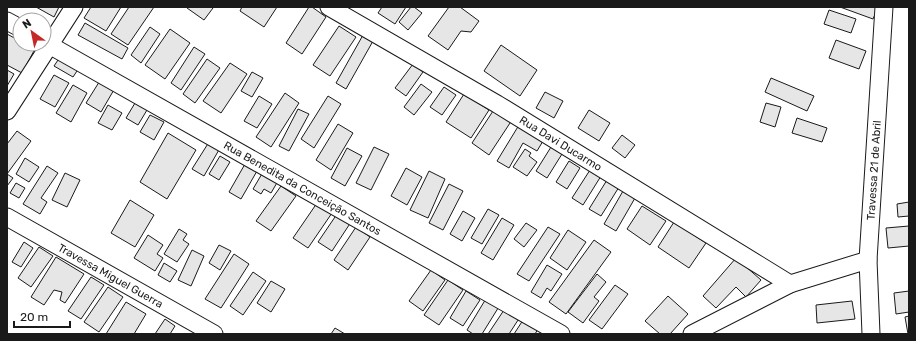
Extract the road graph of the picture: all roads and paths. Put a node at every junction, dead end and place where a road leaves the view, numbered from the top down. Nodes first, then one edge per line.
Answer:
1 (74, 7) edge
2 (329, 7) edge
3 (884, 7) edge
4 (52, 36) edge
5 (52, 46) edge
6 (42, 52) edge
7 (7, 111) edge
8 (7, 217) edge
9 (868, 260) junction
10 (790, 284) junction
11 (214, 334) edge
12 (562, 334) edge
13 (692, 334) edge
14 (871, 334) edge

1 - 4 street
2 - 10 street, Rua Davi Ducarmo
3 - 9 street, Travessa 21 de Abril
5 - 12 street, Rua Benedita da Conceição Santos
6 - 7 street
8 - 11 street, Travessa Miguel Guerra
9 - 10 street
9 - 14 street, Travessa 21 de Abril
10 - 13 street

